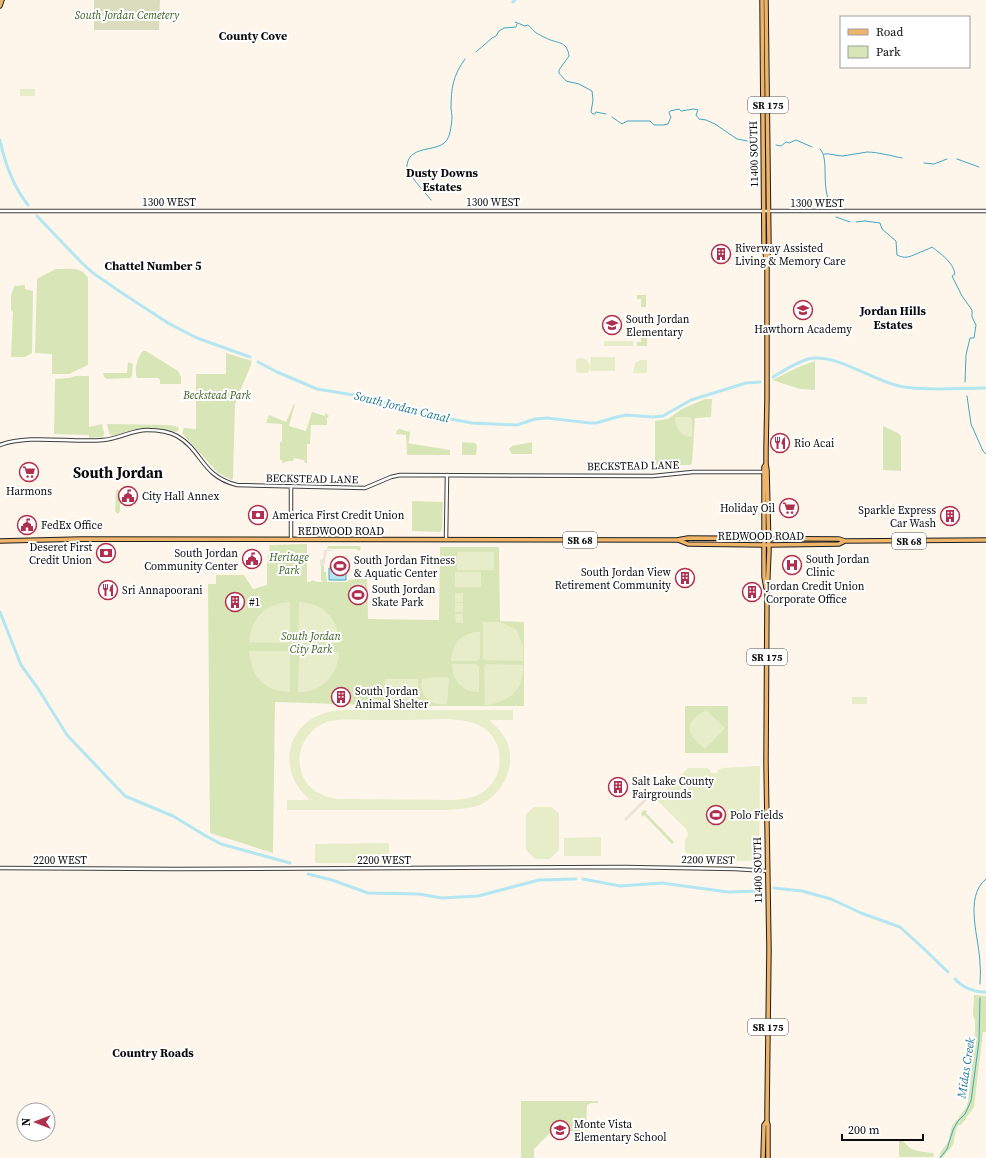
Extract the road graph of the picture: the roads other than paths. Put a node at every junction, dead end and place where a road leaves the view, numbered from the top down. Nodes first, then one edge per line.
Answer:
1 (2, 0) edge
2 (762, 0) edge
3 (766, 0) edge
4 (0, 6) edge
5 (0, 211) edge
6 (764, 211) junction
7 (769, 211) junction
8 (986, 211) edge
9 (767, 260) junction
10 (0, 445) edge
11 (766, 464) junction
12 (764, 472) junction
13 (447, 475) junction
14 (291, 486) junction
15 (763, 538) junction
16 (769, 538) junction
17 (1, 540) edge
18 (291, 540) junction
19 (446, 540) junction
20 (677, 540) junction
21 (986, 540) edge
22 (845, 541) junction
23 (763, 545) junction
24 (769, 545) junction
25 (768, 596) junction
26 (0, 868) edge
27 (767, 871) junction
28 (766, 1121) junction
29 (763, 1158) edge
30 (768, 1158) edge

1 - 4 main road
2 - 6 main road, 11400 SOUTH / SR 175
3 - 7 main road, 11400 SOUTH / SR 175
5 - 6 street, 1300 WEST
6 - 7 street, 1300 WEST
6 - 9 main road, 11400 SOUTH / SR 175
7 - 8 street, 1300 WEST
7 - 9 main road, 11400 SOUTH / SR 175
9 - 11 main road, 11400 SOUTH / SR 175
10 - 14 street, BECKSTEAD LANE
11 - 12 main road, 11400 SOUTH / SR 175
11 - 16 main road, 11400 SOUTH / SR 175
12 - 13 street, BECKSTEAD LANE
12 - 15 main road, 11400 SOUTH / SR 175
13 - 14 street, BECKSTEAD LANE
13 - 19 street
14 - 18 street
15 - 16 main road, REDWOOD ROAD / SR 68
15 - 20 main road, REDWOOD ROAD / SR 68
15 - 23 main road, 11400 SOUTH / SR 175
16 - 22 main road, REDWOOD ROAD / SR 68
16 - 24 main road, 11400 SOUTH / SR 175
17 - 18 main road, REDWOOD ROAD / SR 68
18 - 19 main road, REDWOOD ROAD / SR 68
19 - 20 main road, REDWOOD ROAD / SR 68
20 - 23 main road, REDWOOD ROAD / SR 68
21 - 22 main road, REDWOOD ROAD / SR 68
22 - 24 main road, REDWOOD ROAD / SR 68
23 - 24 main road, REDWOOD ROAD / SR 68
23 - 25 main road, 11400 SOUTH / SR 175
24 - 25 main road, 11400 SOUTH / SR 175
25 - 27 main road, 11400 SOUTH / SR 175
26 - 27 street, 2200 WEST
27 - 28 main road, 11400 SOUTH / SR 175
28 - 29 main road, 11400 SOUTH / SR 175
28 - 30 main road, 11400 SOUTH / SR 175

